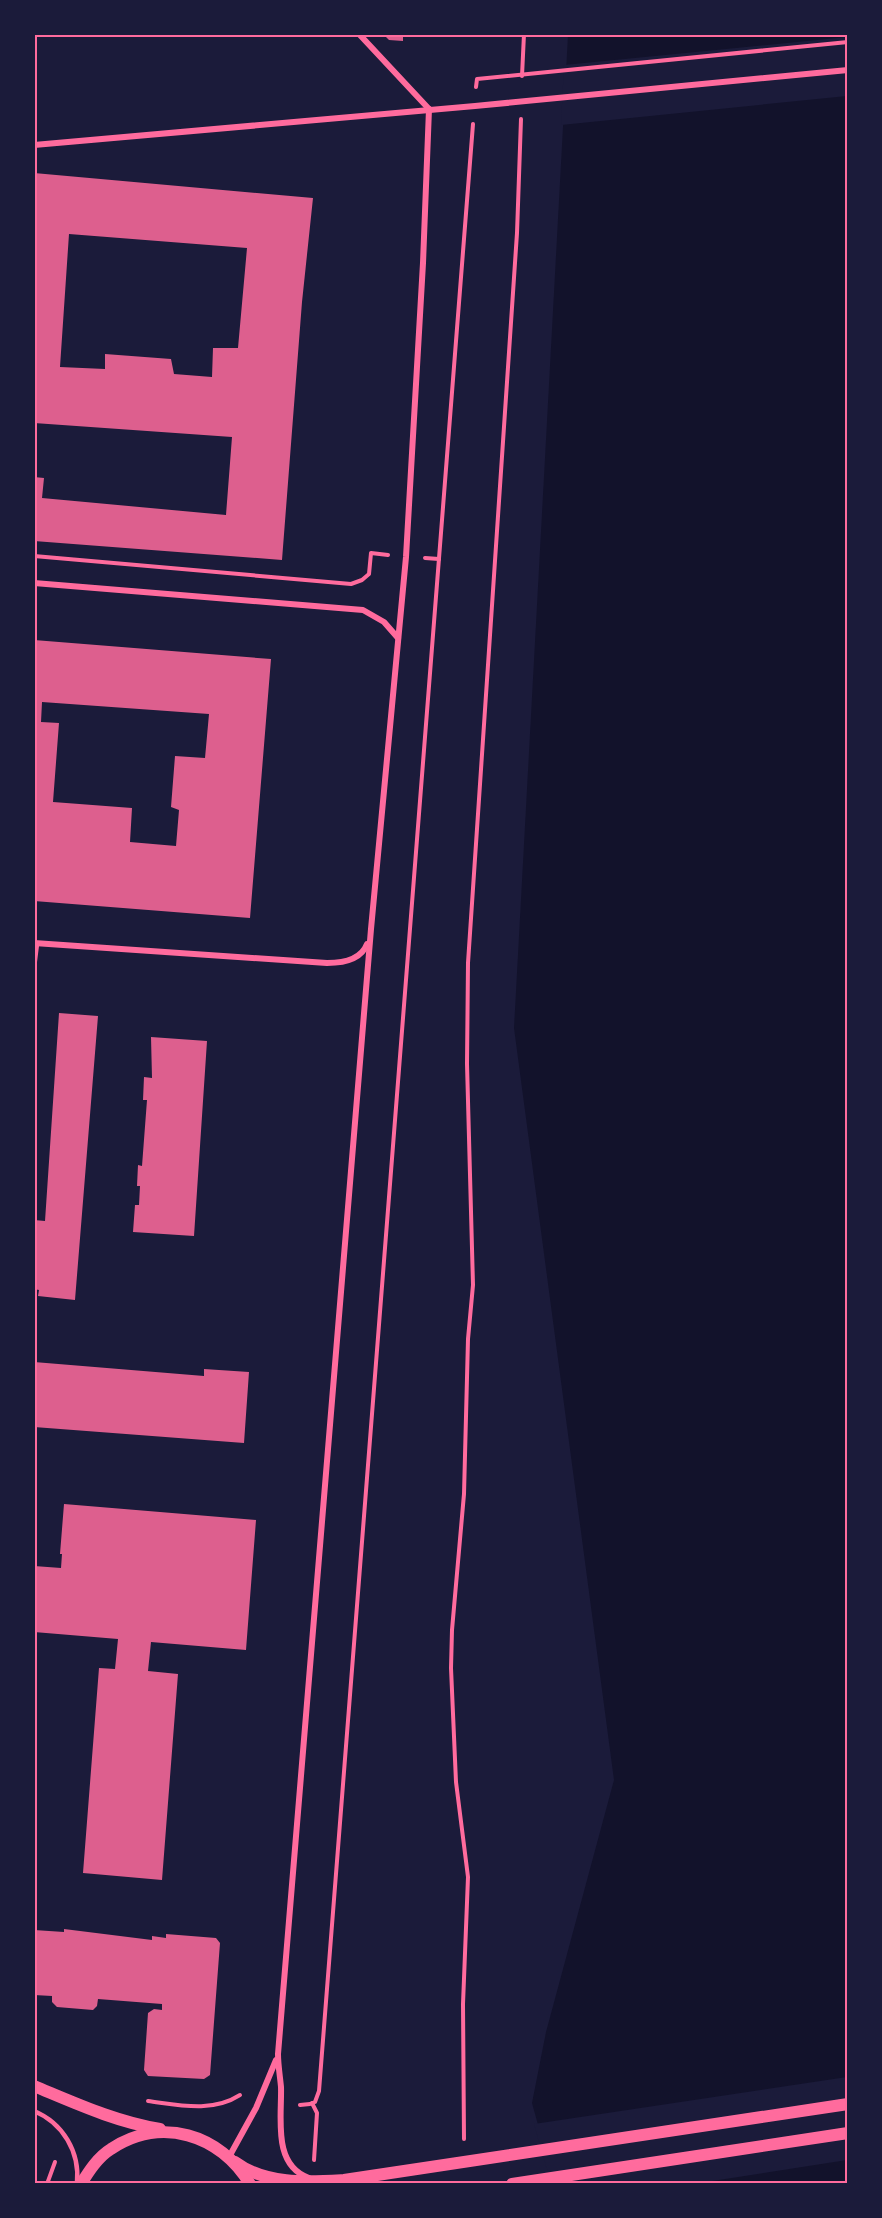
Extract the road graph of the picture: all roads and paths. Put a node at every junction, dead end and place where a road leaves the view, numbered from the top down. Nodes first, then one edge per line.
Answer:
1 (359, 34) edge
2 (524, 34) edge
3 (848, 42) edge
4 (848, 70) edge
5 (522, 74) junction
6 (477, 79) dead end
7 (522, 86) dead end
8 (521, 108) dead end
9 (429, 109) junction
10 (34, 146) edge
11 (34, 556) edge
12 (406, 557) junction
13 (439, 559) dead end
14 (34, 582) edge
15 (398, 638) junction
16 (370, 929) junction
17 (36, 944) edge
18 (34, 968) edge
19 (278, 2054) junction
20 (34, 2086) edge
21 (312, 2103) dead end
22 (848, 2104) edge
23 (34, 2111) edge
24 (848, 2133) edge
25 (188, 2134) junction
26 (464, 2145) dead end
27 (232, 2160) junction
28 (320, 2163) dead end
29 (320, 2181) junction
30 (79, 2184) edge
31 (250, 2184) edge
32 (512, 2184) edge

1 - 9 street
2 - 5 path
3 - 5 path
4 - 9 street
5 - 6 path
5 - 7 path
8 - 26 path
9 - 10 street
9 - 12 street
11 - 12 path
12 - 13 path
12 - 15 street
14 - 15 street
15 - 16 street
16 - 17 street
16 - 19 street
17 - 18 lane
19 - 27 street
19 - 29 street
20 - 25 main road
21 - 28 path
22 - 29 main road
23 - 30 lane
24 - 32 main road
25 - 27 main road
25 - 30 main road
27 - 29 main road
27 - 31 main road

